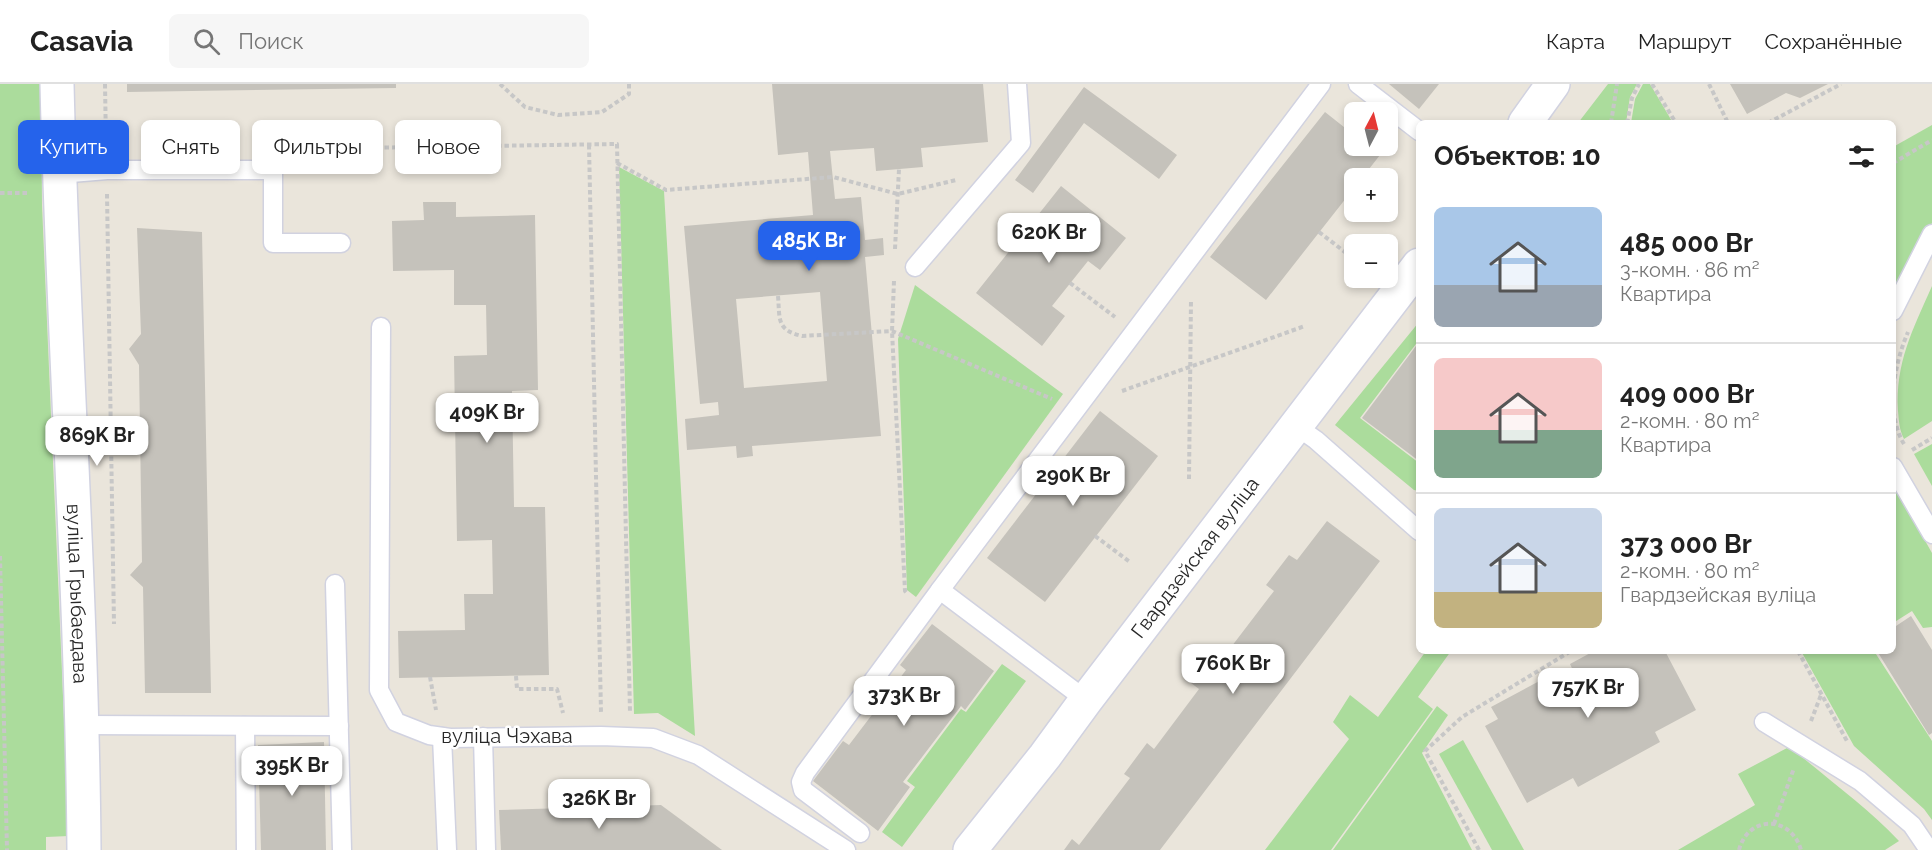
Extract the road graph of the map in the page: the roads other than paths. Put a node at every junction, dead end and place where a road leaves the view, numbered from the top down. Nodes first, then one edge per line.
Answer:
1 (57, 84) edge
2 (1017, 84) edge
3 (1322, 84) edge
4 (1358, 84) edge
5 (1553, 84) edge
6 (58, 120) edge
7 (1527, 120) edge
8 (1416, 129) edge
9 (129, 170) edge
10 (59, 174) edge
11 (1932, 234) edge
12 (340, 243) dead end
13 (915, 267) dead end
14 (1416, 269) edge
15 (1896, 305) edge
16 (381, 327) dead end
17 (1296, 426) junction
18 (1896, 472) edge
19 (1416, 528) edge
20 (1932, 534) edge
21 (335, 584) dead end
22 (940, 591) junction
23 (1086, 700) junction
24 (1764, 722) dead end
25 (83, 725) junction
26 (245, 726) junction
27 (339, 726) junction
28 (442, 737) junction
29 (483, 737) junction
30 (860, 832) dead end
31 (84, 850) edge
32 (246, 850) edge
33 (342, 850) edge
34 (447, 850) edge
35 (486, 850) edge
36 (846, 850) edge
37 (970, 850) edge
38 (1929, 850) edge

1 - 6 street, вуліца Грыбаедава
2 - 13 lane
3 - 22 lane
4 - 8 lane
5 - 7 street
9 - 12 lane
10 - 25 street, вуліца Грыбаедава
11 - 15 lane
14 - 17 street, Гвардзейская вуліца
16 - 28 lane, вуліца Чэхава
17 - 19 lane
17 - 23 street, Гвардзейская вуліца
18 - 20 lane
21 - 27 lane
22 - 23 lane
22 - 30 lane
23 - 37 street, Гвардзейская вуліца
24 - 38 lane
25 - 26 lane
25 - 31 street, вуліца Грыбаедава
26 - 27 lane
26 - 32 lane
27 - 33 lane
28 - 29 lane, вуліца Чэхава
28 - 34 lane
29 - 35 lane
29 - 36 lane, вуліца Чэхава

